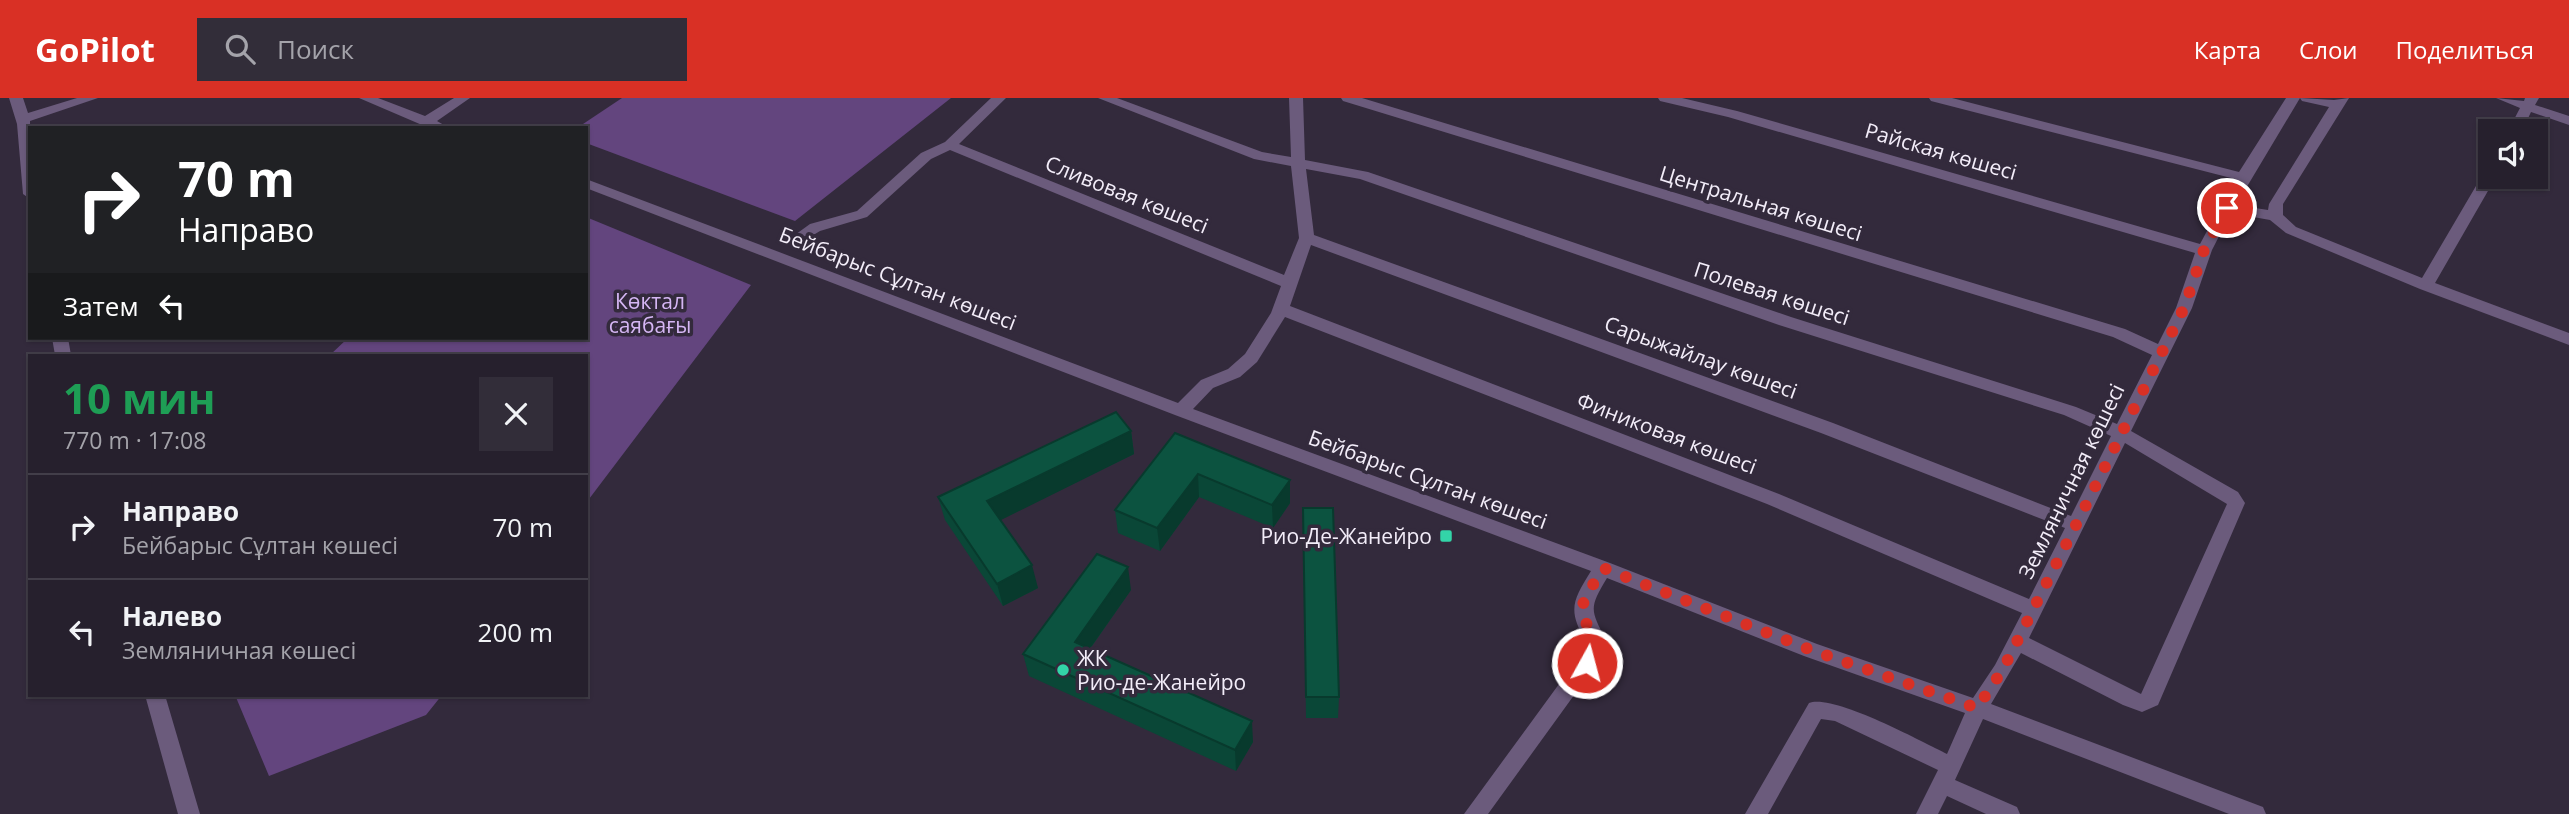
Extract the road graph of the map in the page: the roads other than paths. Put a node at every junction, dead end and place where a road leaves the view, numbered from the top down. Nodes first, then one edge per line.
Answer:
1 (91, 98) edge
2 (366, 98) edge
3 (463, 98) edge
4 (999, 98) edge
5 (1105, 98) edge
6 (1296, 98) edge
7 (1348, 98) edge
8 (1665, 98) edge
9 (1936, 98) edge
10 (2293, 98) edge
11 (2307, 98) edge
12 (2503, 98) edge
13 (16, 99) edge
14 (2339, 102) edge
15 (2530, 102) edge
16 (66, 106) junction
17 (23, 119) junction
18 (2521, 119) edge
19 (426, 121) junction
20 (2569, 121) edge
21 (437, 126) edge
22 (950, 145) junction
23 (1298, 163) junction
24 (28, 173) edge
25 (2244, 177) junction
26 (588, 184) edge
27 (2481, 189) edge
28 (2227, 208) junction
29 (2275, 216) junction
30 (800, 237) dead end
31 (1307, 237) junction
32 (2204, 250) junction
33 (1289, 283) junction
34 (2426, 285) junction
35 (1281, 309) junction
36 (2569, 339) edge
37 (2161, 352) junction
38 (1181, 411) junction
39 (2121, 433) junction
40 (2076, 525) junction
41 (1603, 568) junction
42 (2033, 610) junction
43 (2017, 642) junction
44 (156, 697) edge
45 (1977, 708) junction
46 (1946, 775) junction
47 (189, 814) edge
48 (1475, 814) edge
49 (1756, 814) edge
50 (1927, 814) edge
51 (2009, 814) edge
52 (2255, 814) edge

1 - 16 street
2 - 19 street
3 - 19 street
4 - 22 street
5 - 23 street, Полевая көшесі
6 - 23 street
7 - 37 street, Центральная көшесі
8 - 32 street, Райская көшесі
9 - 25 street
10 - 25 street, Земляничная көшесі
11 - 14 street
12 - 15 street
13 - 16 street
13 - 17 street
14 - 29 street
15 - 18 street
15 - 20 street
16 - 17 street
17 - 24 street
19 - 21 street
22 - 30 street
22 - 33 street, Сливовая көшесі
23 - 31 street
23 - 39 street, Полевая көшесі
25 - 28 street, Земляничная көшесі
26 - 38 street, Бейбарыс Сұлтан көшесі
27 - 34 street
28 - 29 street
28 - 32 street, Земляничная көшесі
29 - 34 street
31 - 33 street
31 - 40 street, Сарыжайлау көшесі
32 - 37 street, Земляничная көшесі
33 - 35 street
34 - 36 street
35 - 38 street
35 - 42 street, Финиковая көшесі
37 - 39 street, Земляничная көшесі
38 - 41 street, Бейбарыс Сұлтан көшесі
39 - 40 street, Земляничная көшесі
39 - 43 street, Полевая көшесі
40 - 42 street, Земляничная көшесі
41 - 45 street, Бейбарыс Сұлтан көшесі
41 - 48 street
42 - 43 street, Земляничная көшесі
43 - 45 street, Земляничная көшесі
44 - 47 street
45 - 46 street, Земляничная көшесі
45 - 52 street, Бейбарыс Сұлтан көшесі
46 - 49 street
46 - 50 street, Земляничная көшесі
46 - 51 street

